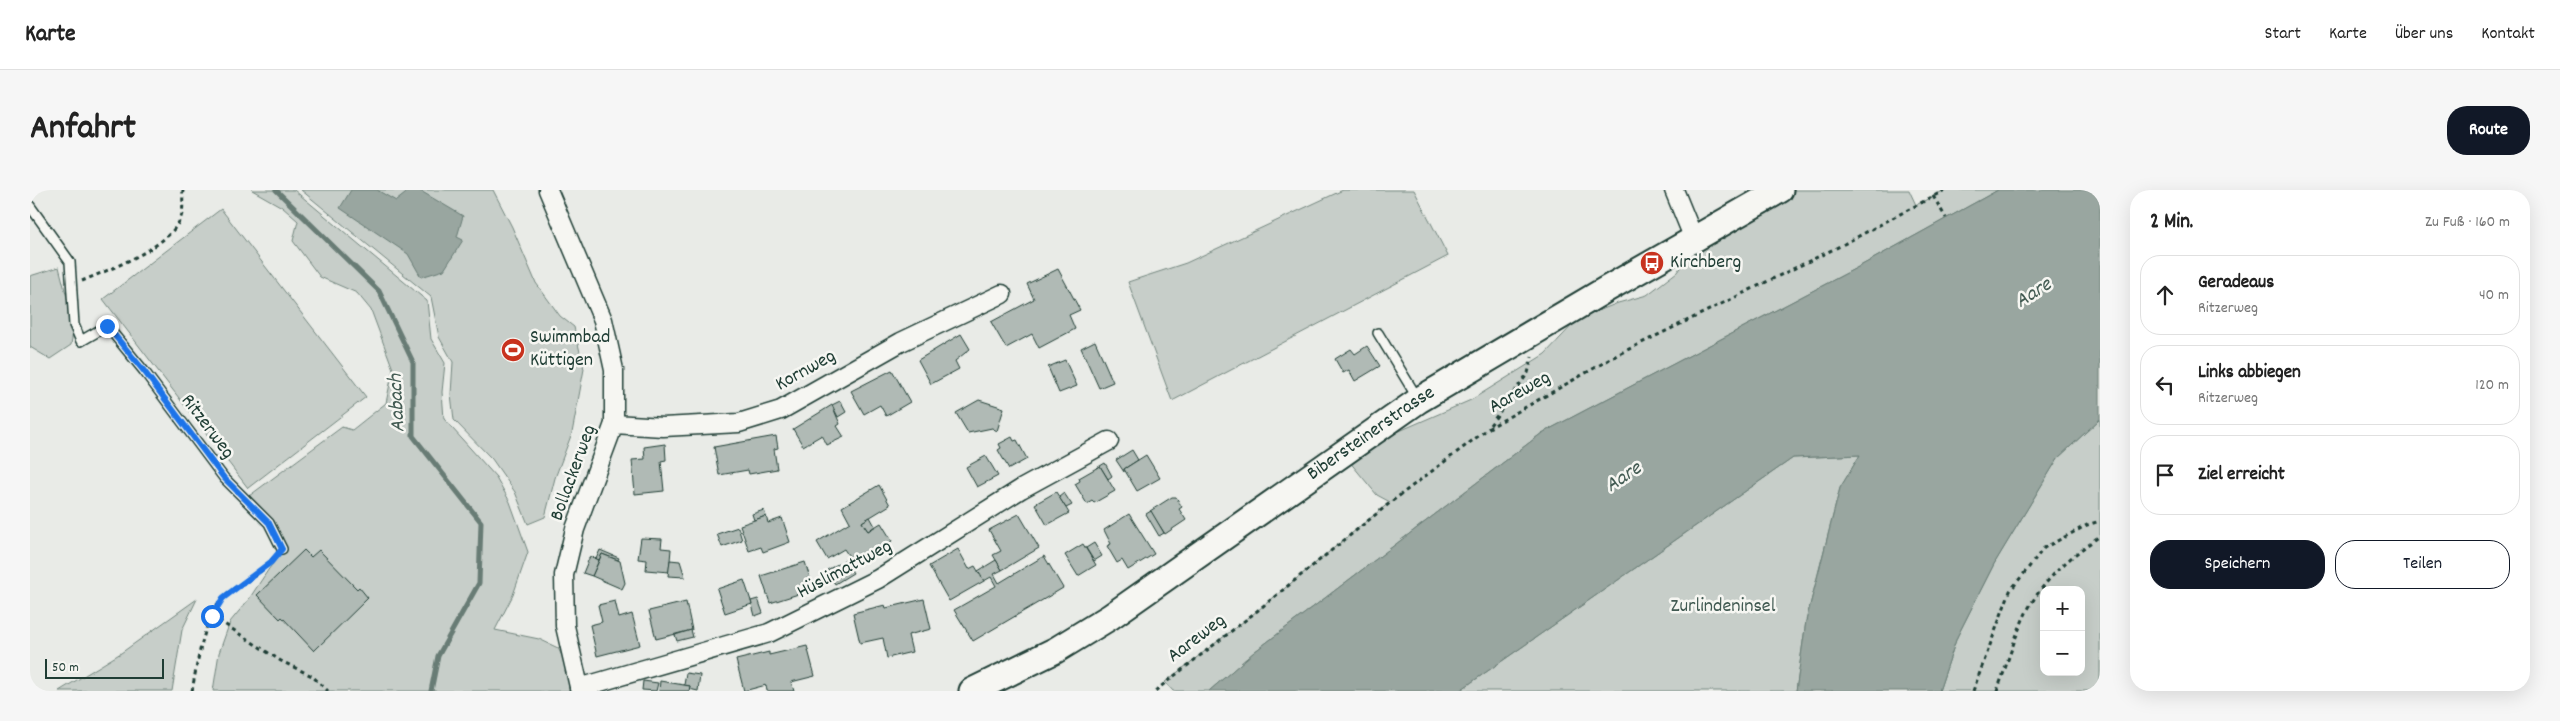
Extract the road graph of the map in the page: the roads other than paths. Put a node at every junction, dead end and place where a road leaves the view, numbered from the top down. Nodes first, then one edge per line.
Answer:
1 (548, 190) edge
2 (1674, 190) edge
3 (1780, 190) edge
4 (30, 206) edge
5 (1694, 239) junction
6 (1002, 294) dead end
7 (1378, 332) dead end
8 (1419, 400) junction
9 (614, 424) junction
10 (1109, 441) dead end
11 (282, 549) road end
12 (580, 689) edge
13 (972, 691) edge

1 - 9 street, Bollackerweg
2 - 5 street
3 - 5 main road, Bibersteinerstrasse
4 - 11 lane, Ritzerweg
5 - 8 main road, Bibersteinerstrasse
6 - 9 street, Kornweg
7 - 8 lane
8 - 13 main road, Bibersteinerstrasse
9 - 12 street, Bollackerweg
10 - 12 street, Hüslimattweg

